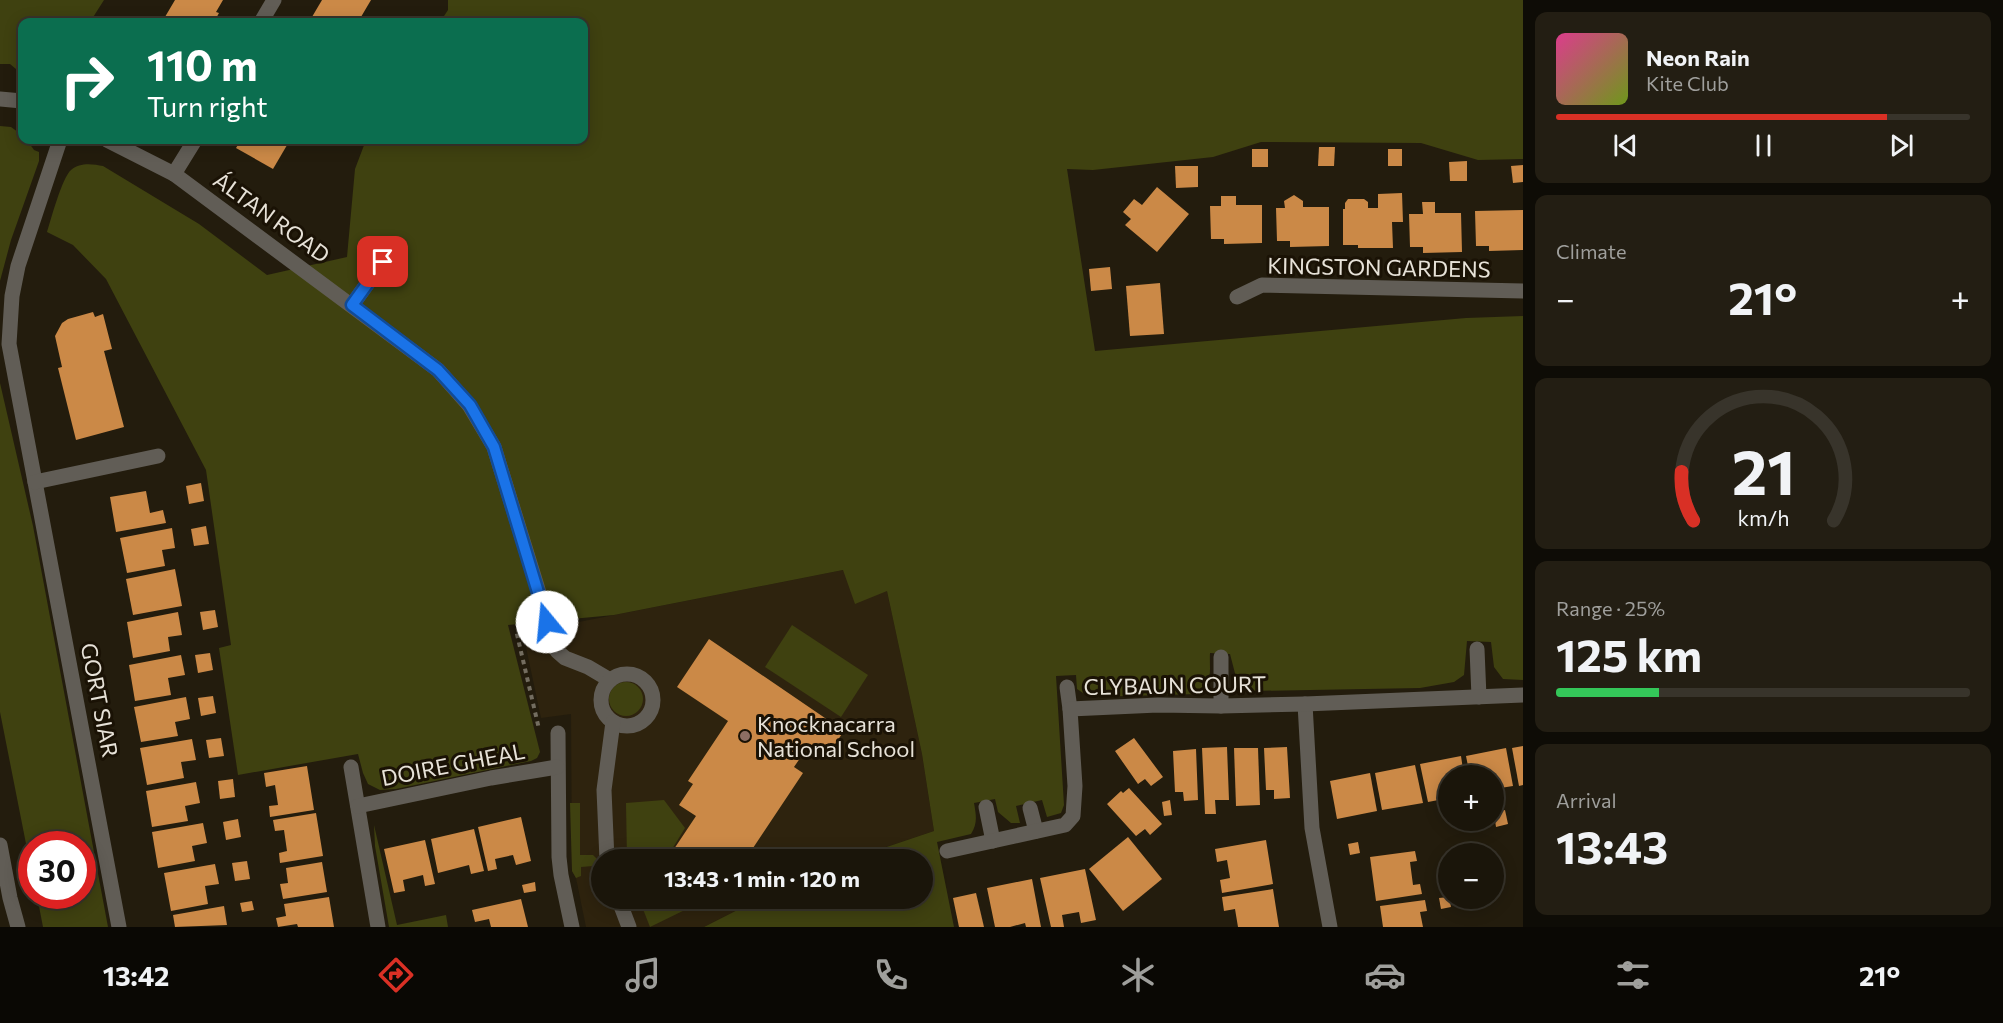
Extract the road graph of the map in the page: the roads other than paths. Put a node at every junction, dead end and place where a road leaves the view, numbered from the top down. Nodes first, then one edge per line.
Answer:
1 (274, 0) edge
2 (263, 18) edge
3 (0, 99) edge
4 (18, 101) edge
5 (59, 144) edge
6 (115, 144) edge
7 (193, 144) edge
8 (174, 174) junction
9 (383, 262) dead end
10 (1523, 291) edge
11 (1237, 297) dead end
12 (352, 305) junction
13 (158, 456) dead end
14 (35, 482) junction
15 (1477, 649) dead end
16 (1221, 657) dead end
17 (610, 680) junction
18 (1067, 687) dead end
19 (1523, 695) edge
20 (1479, 697) junction
21 (1305, 704) junction
22 (1221, 706) junction
23 (1070, 709) junction
24 (613, 722) junction
25 (558, 734) road end
26 (351, 767) dead end
27 (557, 767) junction
28 (358, 806) junction
29 (986, 807) dead end
30 (1030, 808) dead end
31 (1036, 831) junction
32 (993, 841) junction
33 (0, 845) edge
34 (607, 849) edge
35 (947, 851) dead end
36 (10, 898) junction
37 (622, 909) edge
38 (12, 927) edge
39 (18, 927) edge
40 (119, 927) edge
41 (378, 927) edge
42 (572, 927) edge
43 (629, 927) edge
44 (1330, 927) edge

1 - 2 street
3 - 4 street
5 - 14 street, GORT SIAR
6 - 8 street, ÁLTAN ROAD
7 - 8 street
8 - 12 street, ÁLTAN ROAD
9 - 12 street
10 - 11 street, KINGSTON GARDENS
12 - 17 street, ÁLTAN ROAD
13 - 14 street
14 - 40 street, GORT SIAR
15 - 20 street
16 - 22 street
17 - 24 street
17 - 24 street
18 - 23 street
19 - 20 street, CLYBAUN COURT
20 - 21 street, CLYBAUN COURT
21 - 22 street, CLYBAUN COURT
21 - 44 street
22 - 23 street, CLYBAUN COURT
23 - 31 street, CLYBAUN COURT
24 - 34 street
25 - 27 street, DOIRE GHEAL
26 - 28 street, DOIRE GHEAL
27 - 28 street, DOIRE GHEAL
27 - 42 street, DOIRE GHEAL
28 - 41 street, DOIRE GHEAL
29 - 32 street
30 - 31 street
31 - 32 street, CLYBAUN COURT
32 - 35 street, CLYBAUN COURT
33 - 36 street
36 - 38 street
36 - 39 street
37 - 43 street

